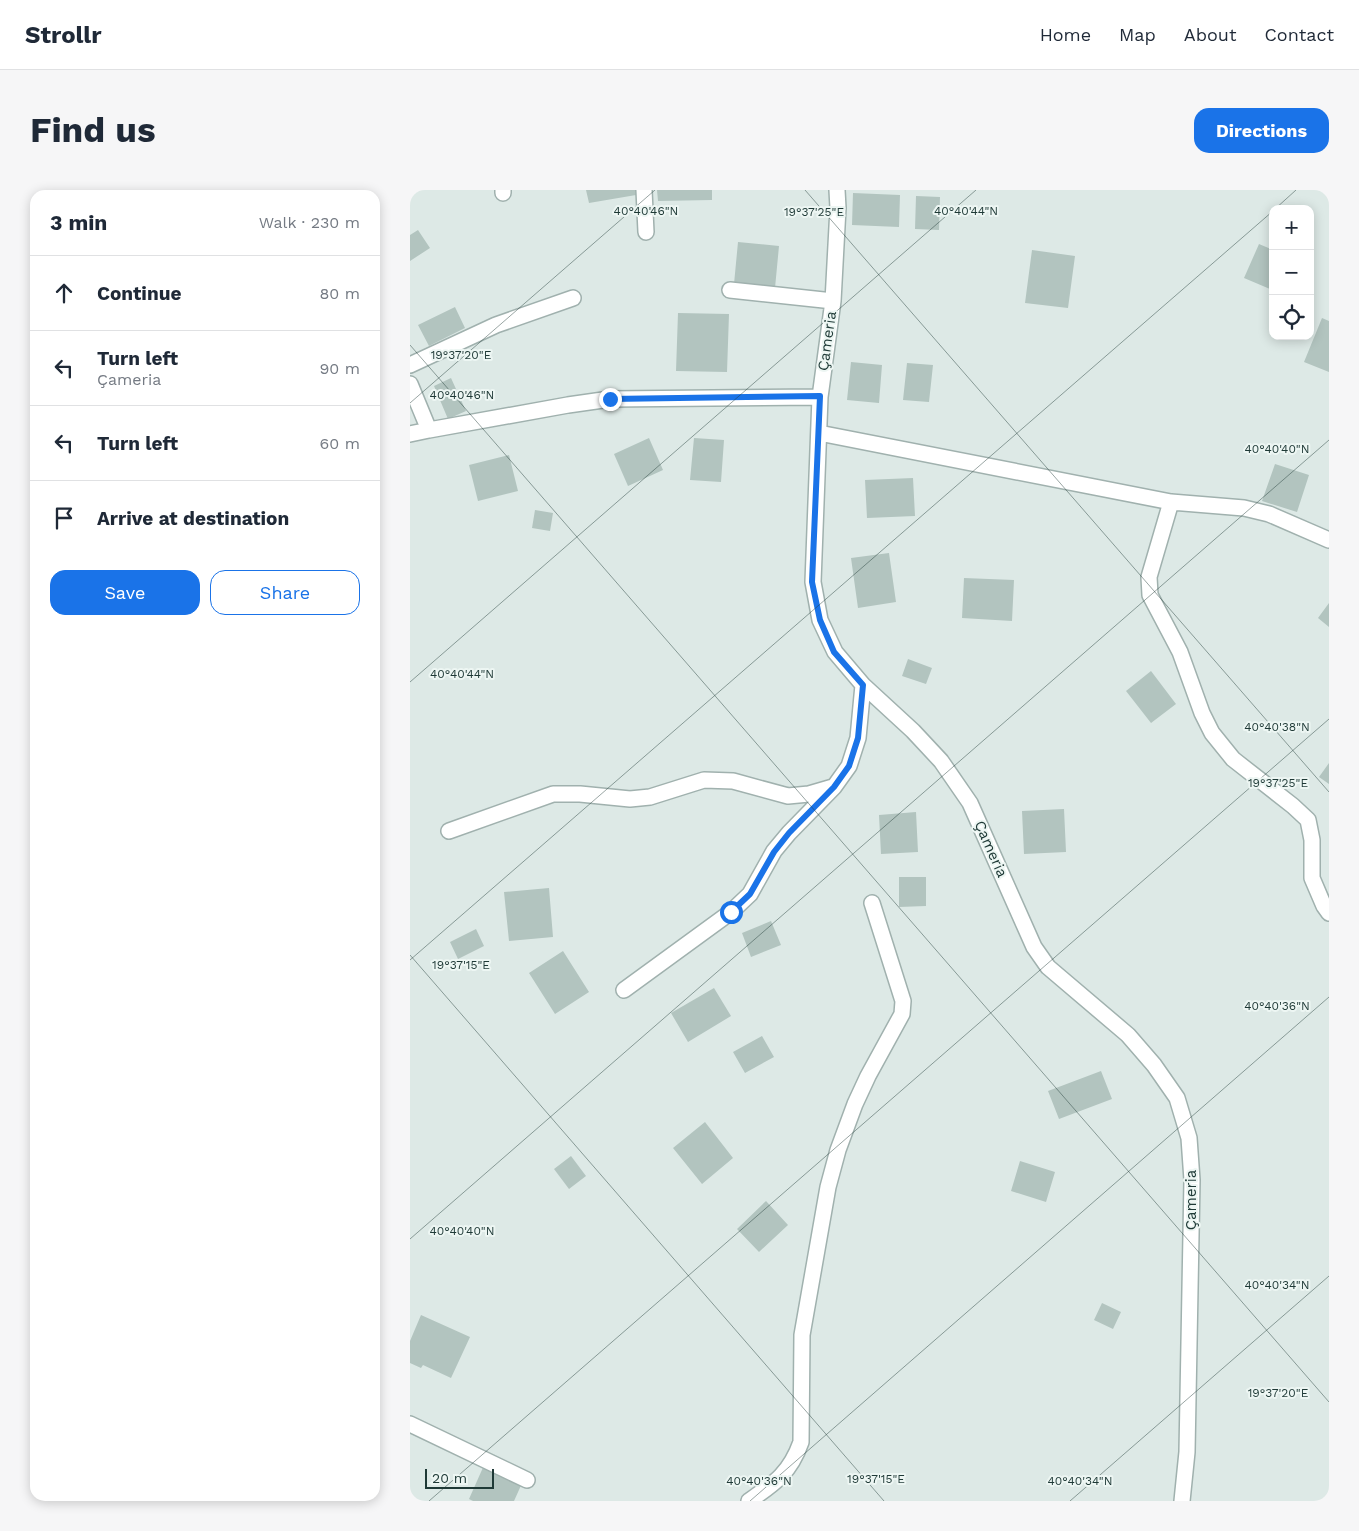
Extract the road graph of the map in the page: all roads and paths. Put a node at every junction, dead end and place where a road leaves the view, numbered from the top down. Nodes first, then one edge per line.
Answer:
1 (644, 190) edge
2 (837, 190) edge
3 (646, 232) dead end
4 (730, 290) dead end
5 (573, 298) dead end
6 (833, 301) junction
7 (410, 365) edge
8 (410, 384) edge
9 (820, 396) junction
10 (429, 430) junction
11 (819, 433) junction
12 (410, 434) edge
13 (1170, 502) junction
14 (1329, 540) edge
15 (863, 685) junction
16 (834, 787) junction
17 (449, 832) dead end
18 (872, 903) dead end
19 (1329, 913) edge
20 (624, 990) dead end
21 (410, 1424) edge
22 (527, 1480) dead end
23 (749, 1501) edge
24 (1182, 1501) edge

1 - 3 street
2 - 6 street, Çameria
4 - 6 street
5 - 7 street
6 - 9 street, Çameria
8 - 10 street
9 - 10 street
9 - 11 street, Çameria
10 - 12 street
11 - 13 street
11 - 15 street, Çameria
13 - 14 street
13 - 19 street
15 - 16 street
15 - 24 street, Çameria
16 - 17 street
16 - 20 street
18 - 23 street
21 - 22 street

